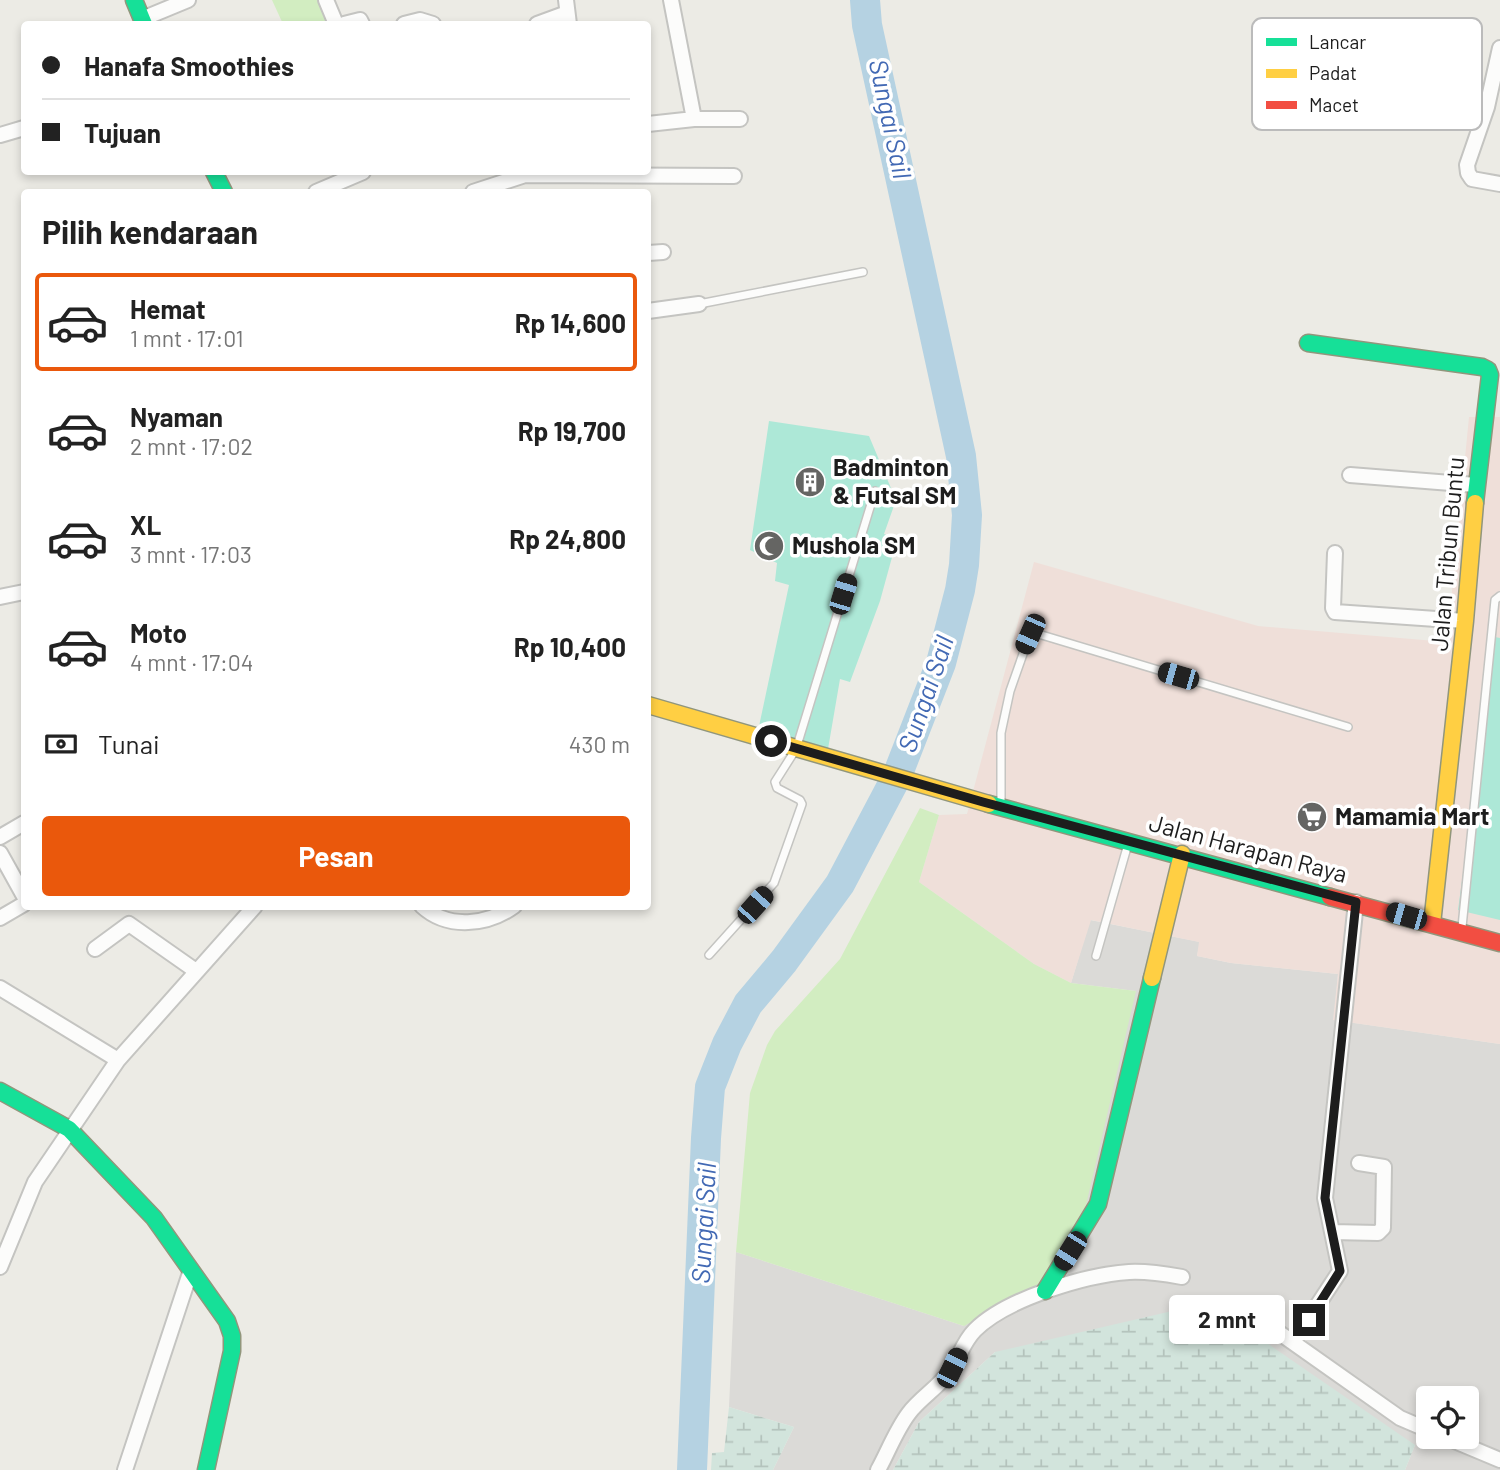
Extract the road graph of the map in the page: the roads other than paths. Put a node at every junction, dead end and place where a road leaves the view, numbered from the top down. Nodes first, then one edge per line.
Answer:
1 (134, 0) edge
2 (188, 0) edge
3 (326, 0) edge
4 (671, 0) edge
5 (567, 13) edge
6 (143, 21) edge
7 (145, 21) edge
8 (335, 21) edge
9 (545, 21) edge
10 (1500, 48) edge
11 (1493, 108) edge
12 (694, 119) junction
13 (740, 119) dead end
14 (651, 124) edge
15 (21, 129) edge
16 (0, 135) edge
17 (356, 175) edge
18 (525, 175) edge
19 (525, 175) edge
20 (734, 176) dead end
21 (1500, 184) edge
22 (323, 189) edge
23 (482, 189) edge
24 (651, 253) edge
25 (663, 253) dead end
26 (863, 272) dead end
27 (698, 304) joint
28 (651, 311) edge
29 (1308, 343) dead end
30 (1350, 475) dead end
31 (1476, 485) junction
32 (875, 491) dead end
33 (1335, 554) dead end
34 (21, 593) edge
35 (1500, 596) edge
36 (0, 597) edge
37 (1465, 621) junction
38 (651, 706) edge
39 (1348, 727) dead end
40 (796, 749) junction
41 (1001, 806) junction
42 (21, 825) edge
43 (0, 837) edge
44 (1129, 840) junction
45 (0, 853) edge
46 (1182, 854) junction
47 (21, 891) edge
48 (1356, 902) junction
49 (21, 906) edge
50 (251, 910) edge
51 (430, 910) edge
52 (509, 910) edge
53 (0, 918) edge
54 (1432, 924) junction
55 (1461, 932) junction
56 (1500, 943) edge
57 (95, 949) dead end
58 (709, 955) dead end
59 (1097, 956) dead end
60 (196, 971) junction
61 (0, 989) edge
62 (118, 1060) junction
63 (0, 1091) edge
64 (69, 1129) junction
65 (1359, 1163) dead end
66 (1332, 1232) junction
67 (0, 1267) edge
68 (191, 1270) junction
69 (1182, 1277) dead end
70 (1045, 1291) junction
71 (1247, 1310) dead end
72 (1294, 1341) junction
73 (1416, 1424) edge
74 (1474, 1449) edge
75 (1500, 1460) edge
76 (125, 1470) edge
77 (206, 1470) edge
78 (878, 1470) edge

1 - 6 street
2 - 7 street
3 - 8 street
4 - 12 street
5 - 9 street
10 - 11 street
11 - 21 street
12 - 13 street
12 - 14 street
15 - 16 street
17 - 22 street
18 - 23 street
19 - 20 street
24 - 25 street
26 - 27 lane
27 - 28 street
29 - 31 street, Jalan Tribun Buntu
30 - 31 street
31 - 37 street, Jalan Tribun Buntu
32 - 40 lane
33 - 37 street
34 - 36 street
35 - 55 lane
37 - 54 street, Jalan Tribun Buntu
38 - 40 street
39 - 41 lane
40 - 41 street, Jalan Harapan Raya
40 - 58 lane
41 - 44 street, Jalan Harapan Raya
42 - 43 street
44 - 46 street, Jalan Harapan Raya
44 - 59 lane
45 - 47 street
46 - 48 street, Jalan Harapan Raya
46 - 70 street
48 - 54 street, Jalan Harapan Raya
48 - 66 street
49 - 53 street
50 - 60 street
51 - 52 street
54 - 55 street, Jalan Harapan Raya
55 - 56 street, Jalan Harapan Raya
57 - 60 street
60 - 62 street
61 - 62 street
62 - 64 street
63 - 64 street
64 - 67 street
64 - 68 street
65 - 66 street
66 - 72 street
68 - 76 street
68 - 77 street
69 - 70 street
70 - 78 street
71 - 72 street
72 - 73 street
74 - 75 street

